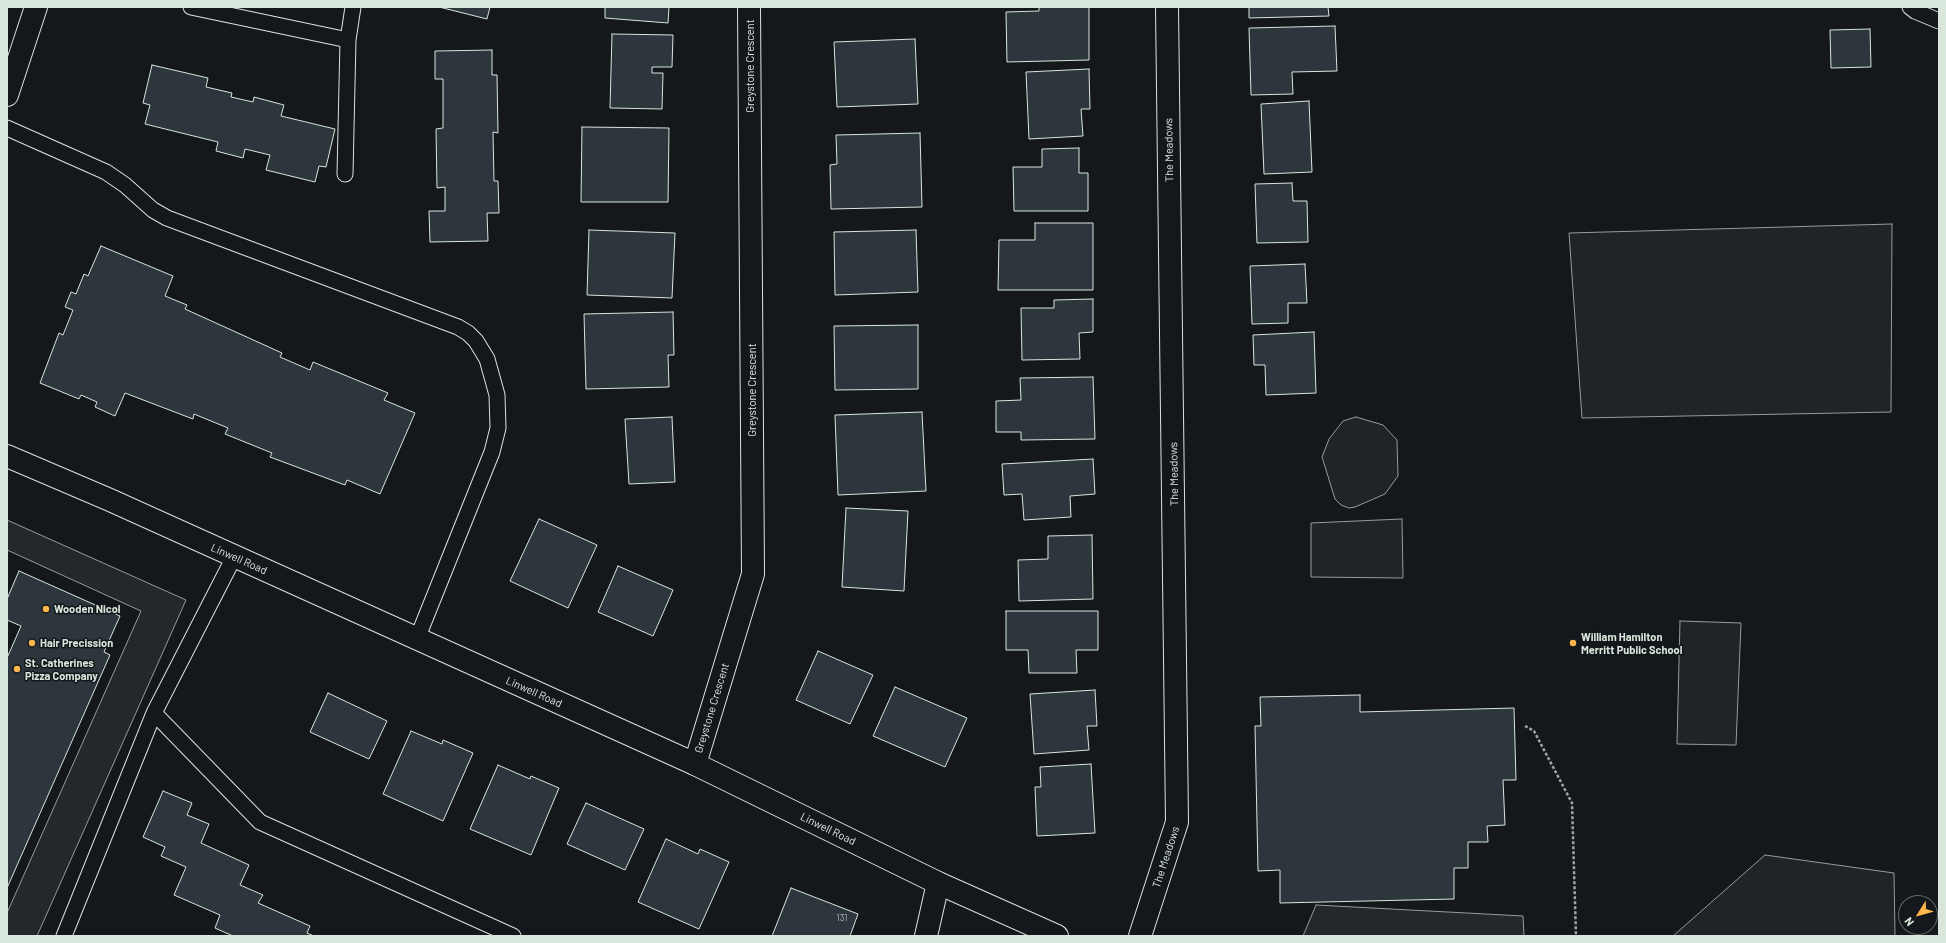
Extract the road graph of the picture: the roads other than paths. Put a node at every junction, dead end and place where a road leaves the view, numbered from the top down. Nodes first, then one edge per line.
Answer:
1 (36, 7) edge
2 (190, 7) edge
3 (353, 7) edge
4 (749, 7) edge
5 (1167, 7) edge
6 (1910, 7) edge
7 (1939, 21) edge
8 (348, 40) junction
9 (7, 94) edge
10 (7, 128) edge
11 (345, 174) dead end
12 (7, 456) edge
13 (234, 557) junction
14 (417, 639) junction
15 (154, 713) junction
16 (694, 764) junction
17 (938, 883) junction
18 (64, 936) edge
19 (513, 936) edge
20 (926, 936) edge
21 (1057, 936) edge
22 (1140, 936) edge

1 - 9 street
2 - 8 lane
3 - 8 lane
4 - 16 street, Greystone Crescent
5 - 22 street, The Meadows
6 - 7 lane
8 - 11 lane
10 - 14 lane
12 - 13 street, Linwell Road
13 - 14 street, Linwell Road
13 - 15 lane
14 - 16 street, Linwell Road
15 - 18 lane
15 - 19 lane
16 - 17 street, Linwell Road
17 - 20 street
17 - 21 street, Linwell Road

